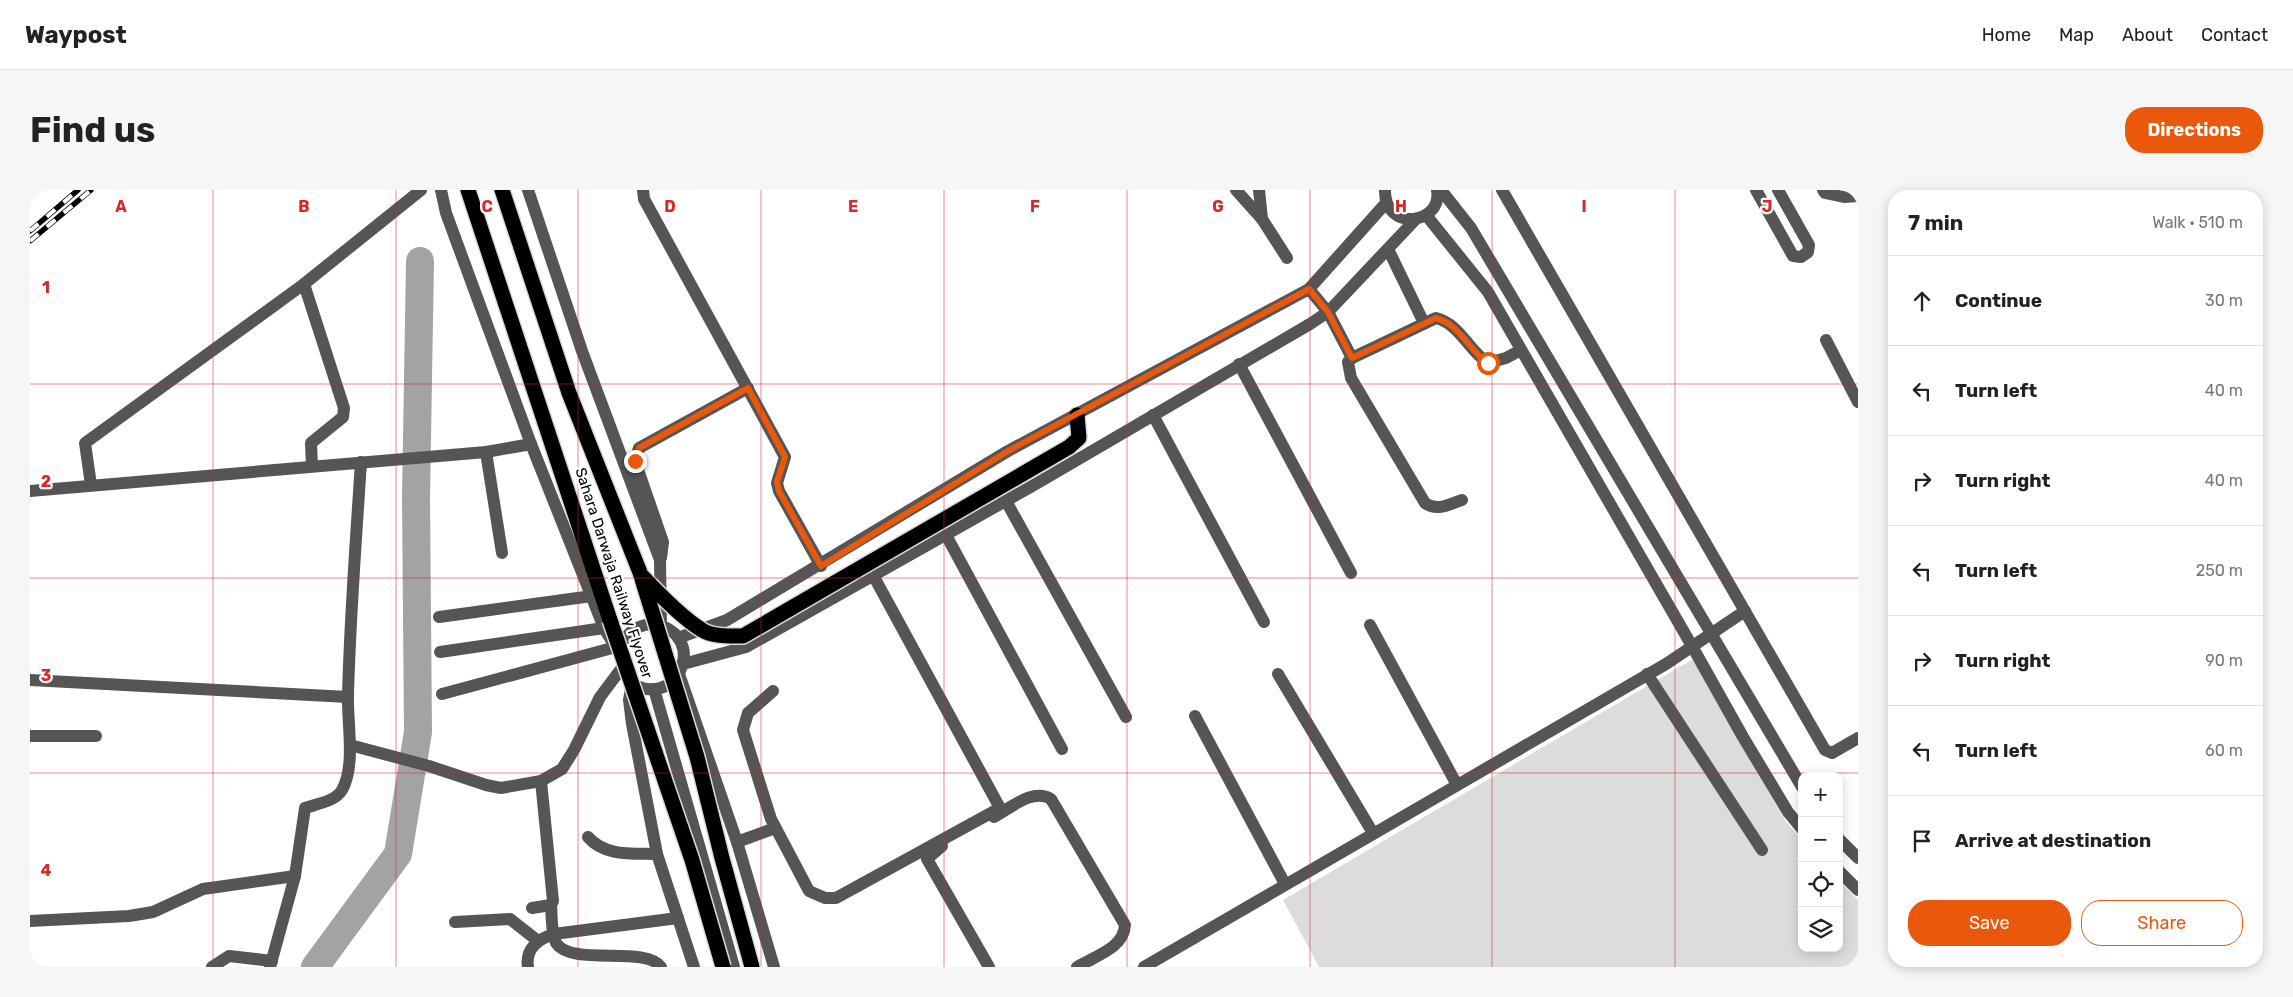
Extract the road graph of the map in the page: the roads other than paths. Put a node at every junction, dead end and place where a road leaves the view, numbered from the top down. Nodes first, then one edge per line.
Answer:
1 (420, 190) edge
2 (441, 190) edge
3 (468, 190) edge
4 (502, 190) edge
5 (528, 190) edge
6 (643, 190) edge
7 (1236, 190) edge
8 (1259, 190) edge
9 (1385, 190) edge
10 (1436, 190) edge
11 (1441, 190) edge
12 (1502, 190) edge
13 (1756, 190) edge
14 (1778, 190) edge
15 (1823, 190) edge
16 (1858, 196) edge
17 (1386, 203) junction
18 (1421, 217) junction
19 (1262, 219) junction
20 (1388, 249) junction
21 (1287, 258) dead end
22 (304, 284) junction
23 (1309, 289) junction
24 (1328, 312) junction
25 (1424, 323) junction
26 (1826, 340) dead end
27 (1521, 350) junction
28 (1352, 358) junction
29 (1239, 364) junction
30 (748, 388) junction
31 (1858, 402) edge
32 (1077, 415) junction
33 (1153, 415) junction
34 (531, 444) junction
35 (486, 452) junction
36 (361, 462) junction
37 (312, 466) junction
38 (91, 485) junction
39 (30, 490) edge
40 (1462, 500) dead end
41 (1006, 501) junction
42 (946, 534) junction
43 (502, 553) dead end
44 (660, 560) junction
45 (821, 566) junction
46 (1351, 573) dead end
47 (641, 575) junction
48 (873, 575) junction
49 (592, 596) junction
50 (1745, 611) junction
51 (439, 617) dead end
52 (1264, 622) dead end
53 (661, 625) junction
54 (1370, 625) dead end
55 (604, 628) junction
56 (702, 630) junction
57 (1712, 633) junction
58 (678, 638) junction
59 (1692, 646) junction
60 (617, 649) junction
61 (440, 652) dead end
62 (621, 669) junction
63 (681, 669) junction
64 (1278, 674) dead end
65 (1647, 674) junction
66 (30, 680) edge
67 (632, 684) junction
68 (654, 689) junction
69 (773, 691) dead end
70 (442, 694) dead end
71 (348, 697) junction
72 (1195, 716) dead end
73 (1126, 717) dead end
74 (30, 736) edge
75 (96, 736) dead end
76 (1858, 738) edge
77 (350, 745) junction
78 (1062, 749) dead end
79 (1798, 780) edge
80 (542, 781) junction
81 (1457, 785) junction
82 (1798, 824) edge
83 (775, 828) junction
84 (1373, 833) junction
85 (588, 837) dead end
86 (737, 842) junction
87 (1843, 843) edge
88 (1762, 850) dead end
89 (657, 854) junction
90 (1858, 858) edge
91 (1843, 875) edge
92 (295, 876) junction
93 (1285, 884) junction
94 (1858, 890) edge
95 (551, 905) junction
96 (532, 908) dead end
97 (678, 918) junction
98 (30, 922) edge
99 (455, 922) dead end
100 (554, 934) junction
101 (538, 941) junction
102 (1092, 963) edge
103 (271, 964) edge
104 (212, 967) edge
105 (528, 967) edge
106 (661, 967) edge
107 (694, 967) edge
108 (723, 967) edge
109 (734, 967) edge
110 (752, 967) edge
111 (774, 967) edge
112 (989, 967) edge
113 (1077, 967) edge
114 (1144, 967) edge

1 - 22 street
2 - 34 street
3 - 108 highway, Sahara Darwaja Railway Flyover, bridge
4 - 47 highway, Sahara Darwaja Railway Flyover
5 - 44 street
6 - 30 street
7 - 19 street
8 - 19 street
9 - 17 street
10 - 18 street
11 - 57 street
12 - 50 street
13 - 14 street
15 - 16 street
17 - 18 street
17 - 23 street
18 - 20 street
18 - 27 street
19 - 21 street
20 - 24 street
20 - 25 street
22 - 37 street
22 - 38 street
23 - 24 street
23 - 32 street
24 - 28 street
24 - 29 street
25 - 27 street
25 - 28 street
26 - 31 street
27 - 59 street
28 - 40 street
29 - 33 street
29 - 46 street
30 - 44 street
30 - 45 street
32 - 45 street
32 - 56 highway, bridge
33 - 41 street
33 - 52 street
34 - 35 street
34 - 49 street
35 - 36 street
35 - 43 street
36 - 37 street
36 - 71 street
37 - 38 street
38 - 39 street
41 - 42 street
41 - 73 street
42 - 48 street
42 - 78 street
44 - 53 street
45 - 56 street
47 - 56 highway, bridge
47 - 110 highway, Sahara Darwaja Railway Flyover, bridge
48 - 63 street
48 - 83 street
49 - 51 street
49 - 55 street
50 - 57 street
50 - 76 street
53 - 58 street
53 - 60 street
54 - 81 street
55 - 60 street
55 - 61 street
56 - 58 street
57 - 59 street
57 - 79 street
58 - 63 street
59 - 65 street
59 - 82 street
60 - 62 street
60 - 70 street
62 - 67 street
62 - 80 street
63 - 68 street
63 - 86 street
64 - 84 street
65 - 81 street
65 - 88 street
66 - 71 street
67 - 68 street
67 - 89 street
68 - 109 street
69 - 83 street
71 - 77 street
72 - 93 street
74 - 75 street
77 - 80 street
77 - 92 street
80 - 95 street
81 - 84 street
83 - 86 street
84 - 93 street
85 - 89 street
86 - 111 street
87 - 90 street
89 - 97 street
91 - 94 street
92 - 98 street
92 - 103 street
93 - 114 street
95 - 96 street
95 - 100 street
97 - 100 street
97 - 107 street
99 - 101 street
100 - 101 street
100 - 106 street
101 - 105 street
102 - 112 street
102 - 113 street
103 - 104 street

